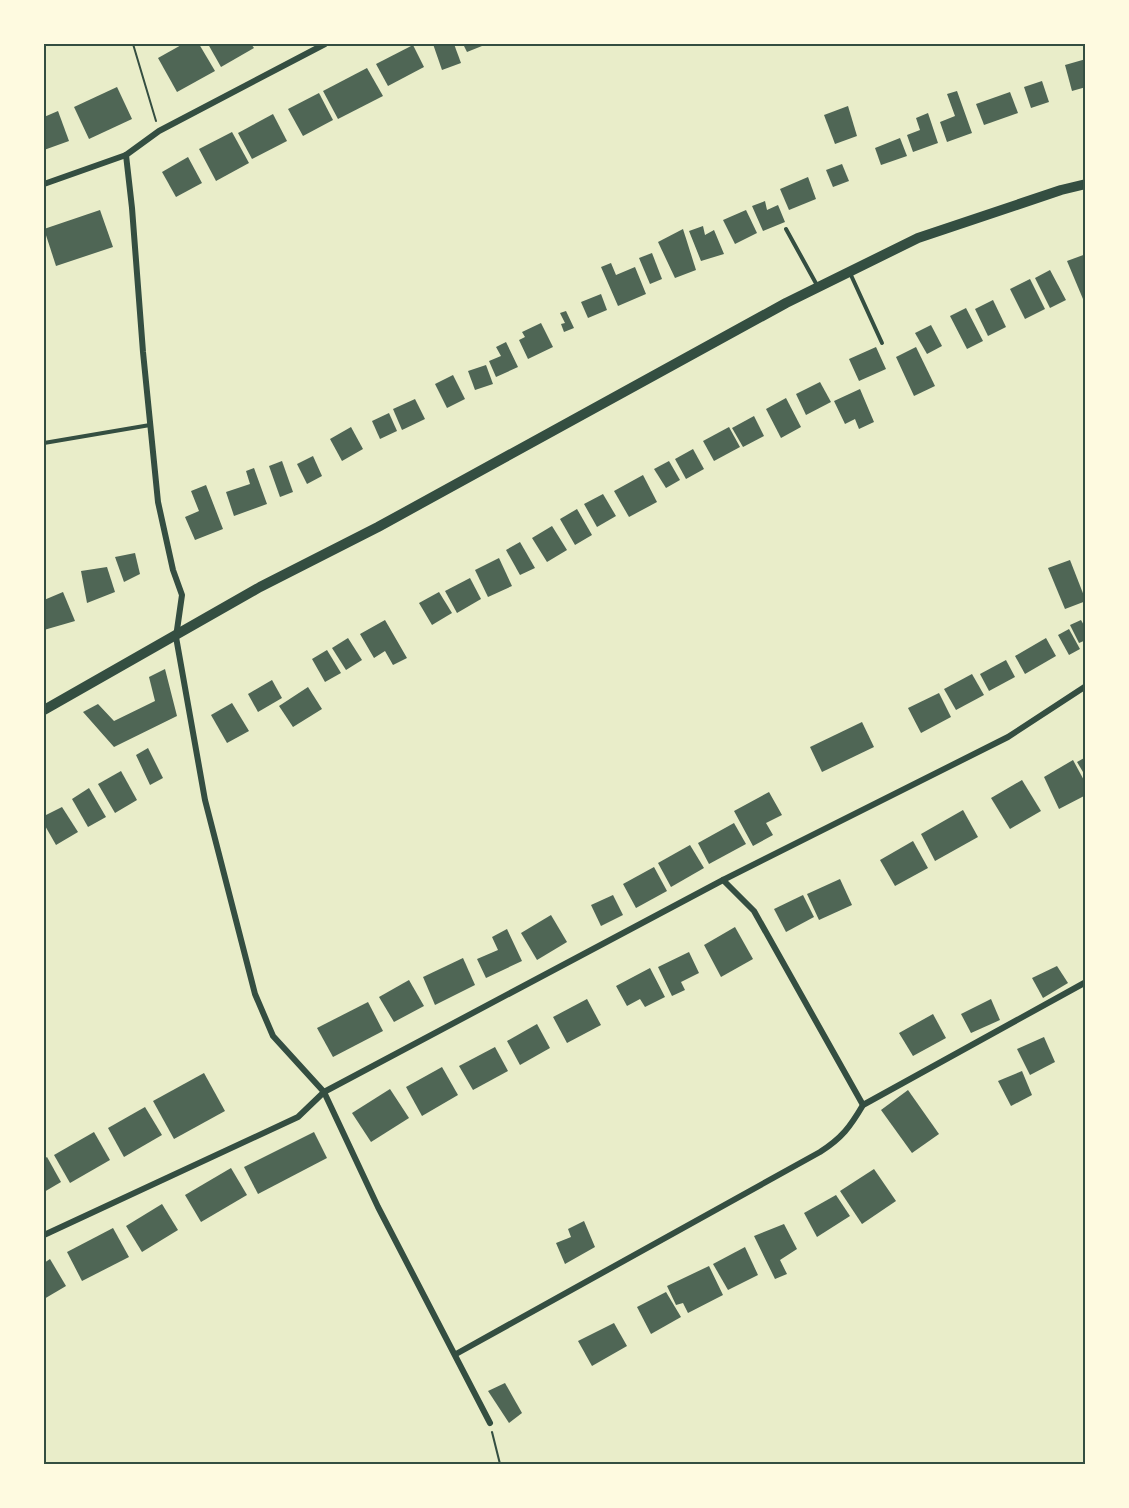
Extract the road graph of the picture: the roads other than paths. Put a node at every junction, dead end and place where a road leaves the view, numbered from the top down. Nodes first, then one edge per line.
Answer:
1 (326, 44) edge
2 (126, 155) junction
3 (1086, 183) edge
4 (44, 184) edge
5 (786, 230) dead end
6 (850, 273) junction
7 (818, 288) junction
8 (882, 343) dead end
9 (150, 425) junction
10 (44, 443) edge
11 (176, 637) junction
12 (1086, 686) edge
13 (44, 710) edge
14 (723, 880) junction
15 (1086, 982) edge
16 (324, 1092) junction
17 (863, 1105) junction
18 (44, 1235) edge
19 (456, 1354) junction
20 (490, 1424) road end

1 - 2 street
2 - 4 street
2 - 9 street
3 - 6 main road
5 - 7 lane
6 - 7 main road
6 - 8 lane
7 - 11 main road
9 - 10 lane
9 - 11 street
11 - 13 main road
11 - 16 street
12 - 14 street
14 - 16 street
14 - 17 street
15 - 17 street
16 - 18 street
16 - 19 street
17 - 19 street
19 - 20 street

